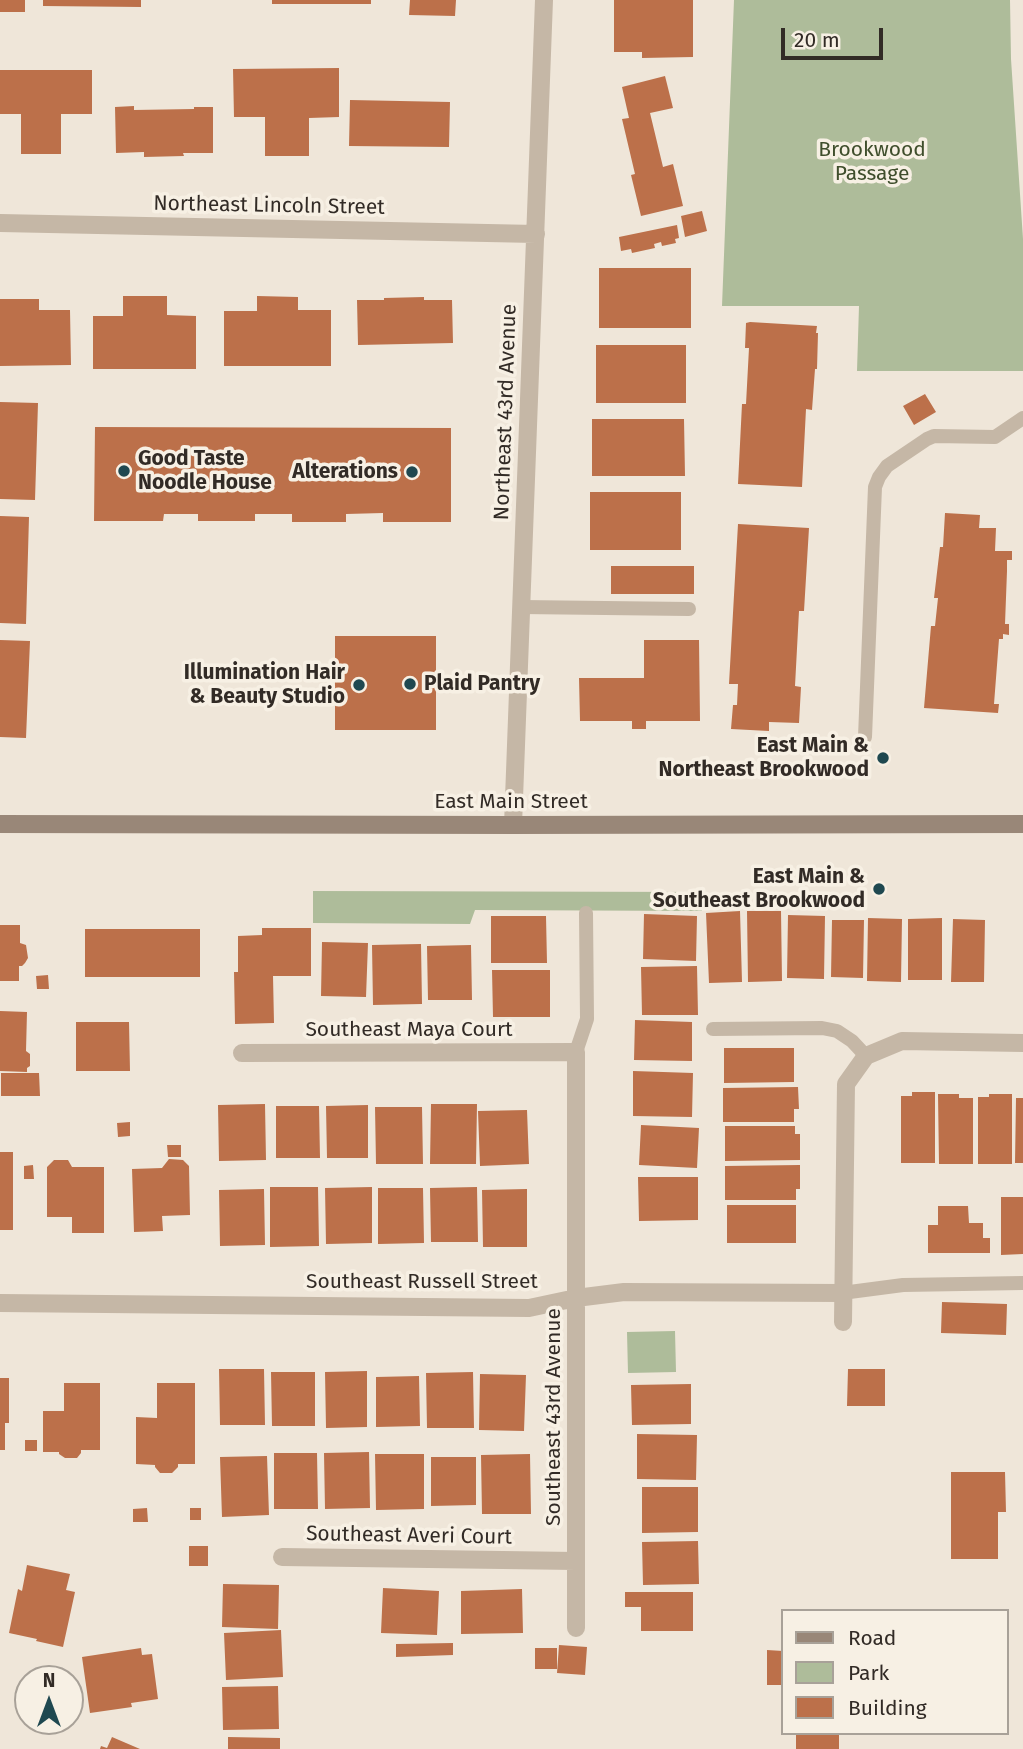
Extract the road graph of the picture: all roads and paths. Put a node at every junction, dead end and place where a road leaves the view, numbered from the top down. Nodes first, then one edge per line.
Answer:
1 (544, 0) edge
2 (0, 223) edge
3 (536, 234) junction
4 (1023, 418) edge
5 (521, 607) junction
6 (689, 609) dead end
7 (865, 737) dead end
8 (0, 824) edge
9 (1023, 824) edge
10 (513, 825) junction
11 (586, 913) dead end
12 (713, 1030) dead end
13 (1023, 1043) edge
14 (576, 1052) junction
15 (243, 1053) dead end
16 (866, 1056) junction
17 (1023, 1283) edge
18 (842, 1293) junction
19 (576, 1298) junction
20 (0, 1303) edge
21 (843, 1322) dead end
22 (282, 1558) dead end
23 (576, 1561) junction
24 (576, 1628) dead end

1 - 3 street, Northeast 43rd Avenue
2 - 3 street, Northeast Lincoln Street
3 - 5 street, Northeast 43rd Avenue
4 - 7 lane
5 - 6 lane
5 - 10 street, Northeast 43rd Avenue
8 - 10 main road, East Main Street
9 - 10 main road, East Main Street
11 - 14 lane, Southeast 43rd Avenue
12 - 16 lane
13 - 16 street
14 - 15 street, Southeast Maya Court
14 - 19 street, Southeast 43rd Avenue
16 - 18 street
17 - 18 lane
18 - 19 street, Southeast Russell Street
18 - 21 street
19 - 20 street, Southeast Russell Street
19 - 23 street, Southeast 43rd Avenue
22 - 23 street, Southeast Averi Court
23 - 24 street, Southeast 43rd Avenue

